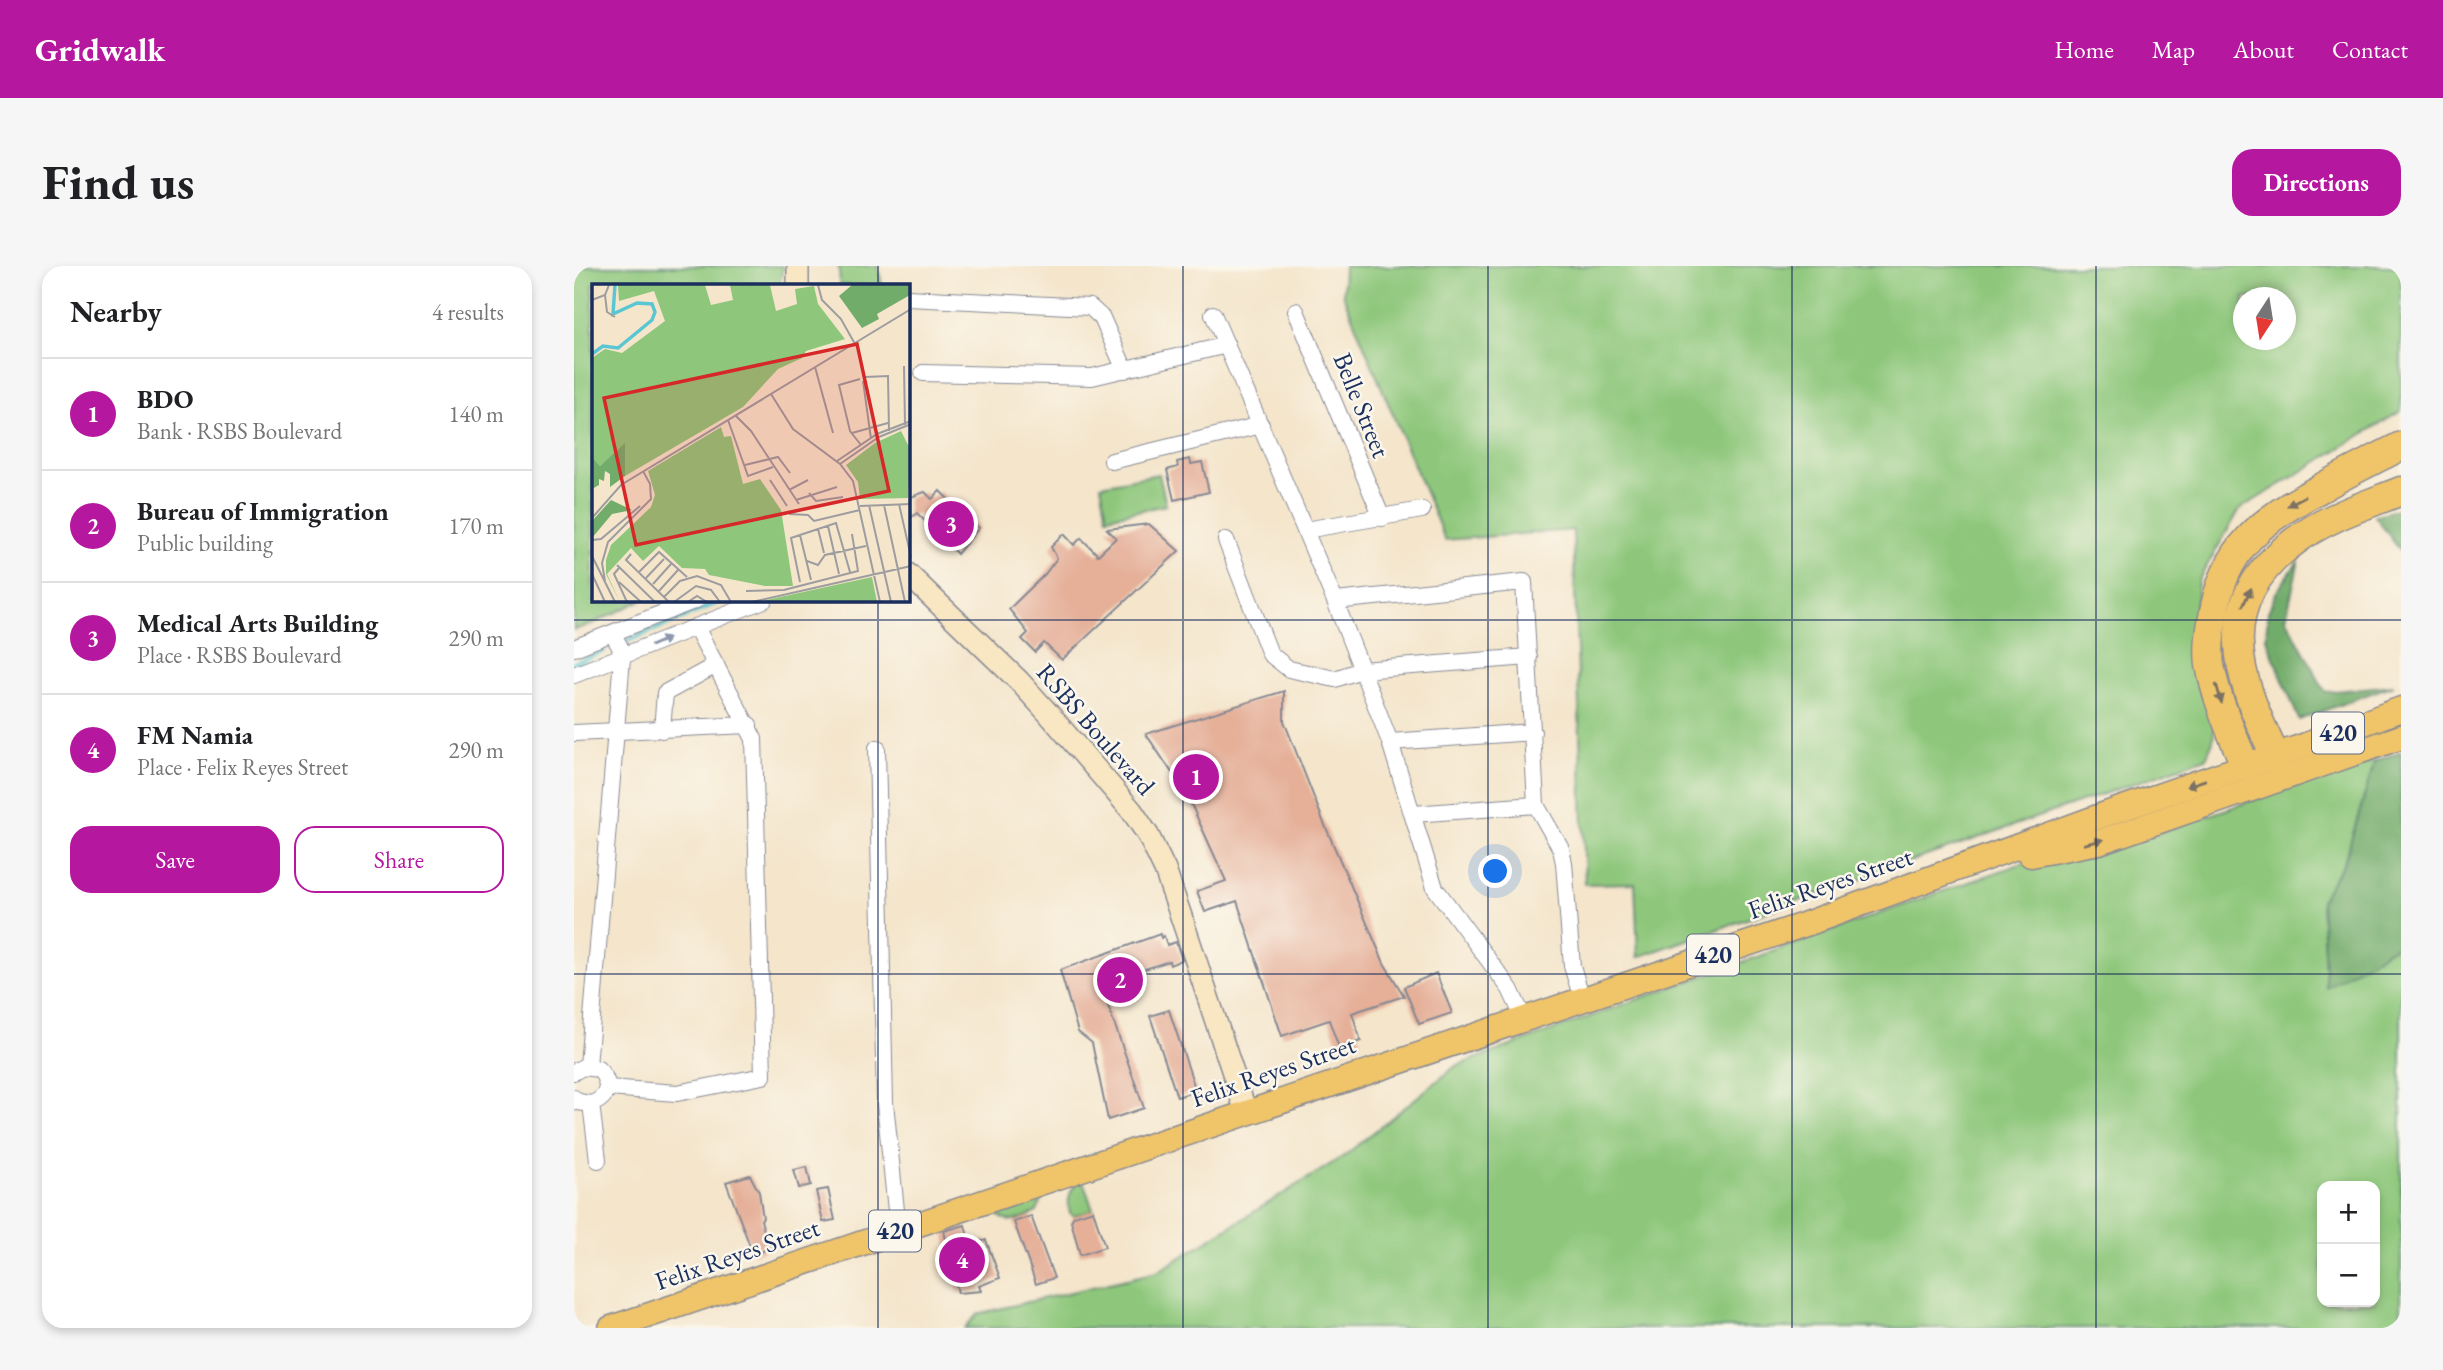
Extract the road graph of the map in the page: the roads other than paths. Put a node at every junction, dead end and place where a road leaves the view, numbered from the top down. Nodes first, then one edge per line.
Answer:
1 (798, 266) edge
2 (798, 284) edge
3 (910, 298) edge
4 (1296, 311) dead end
5 (1213, 314) dead end
6 (1227, 345) junction
7 (1125, 370) junction
8 (923, 373) dead end
9 (1261, 425) junction
10 (2401, 446) edge
11 (1112, 461) dead end
12 (2401, 491) edge
13 (1422, 510) dead end
14 (1382, 518) junction
15 (1305, 530) junction
16 (1226, 540) dead end
17 (910, 576) edge
18 (1335, 601) junction
19 (691, 602) edge
20 (759, 602) edge
21 (696, 627) junction
22 (614, 634) junction
23 (574, 648) edge
24 (1529, 657) junction
25 (622, 658) junction
26 (716, 665) junction
27 (1361, 670) junction
28 (574, 675) edge
29 (2401, 709) edge
30 (749, 725) junction
31 (662, 730) junction
32 (617, 732) junction
33 (1533, 732) junction
34 (574, 733) edge
35 (2401, 737) edge
36 (1390, 743) junction
37 (877, 748) dead end
38 (2279, 766) junction
39 (2250, 777) junction
40 (1536, 805) junction
41 (1413, 814) junction
42 (1582, 999) junction
43 (1524, 1019) junction
44 (581, 1069) edge
45 (607, 1088) junction
46 (574, 1098) edge
47 (591, 1104) junction
48 (1246, 1112) junction
49 (598, 1160) dead end
50 (898, 1230) junction
51 (611, 1328) edge

1 - 2 street
3 - 7 street
4 - 14 street, Belle Street
5 - 6 street
6 - 7 street
6 - 9 street
7 - 8 street
9 - 11 street
9 - 15 street
10 -> 39 highway
38 -> 12 highway
13 - 14 street
14 - 15 street
15 - 18 street
16 - 27 street
17 - 48 street, RSBS Boulevard
18 - 24 street
18 - 27 street
19 - 22 street
20 - 21 street
25 -> 21 street
21 - 26 street
22 - 23 street
22 - 25 street
24 - 27 street
24 - 33 street
25 - 28 street
25 - 32 street
26 - 30 street
26 - 31 street
27 - 36 street
29 - 38 main road, 420
30 - 31 street
30 - 45 street
31 - 32 street
32 - 34 street
32 - 44 street
33 - 36 street
33 - 40 street
35 - 38 main road, 420
36 - 41 street
37 - 50 street
38 - 39 main road, 420
39 - 42 main road, Felix Reyes Street / 420
40 - 41 street
40 - 42 street
41 - 43 street
42 - 43 main road, Felix Reyes Street / 420
43 - 48 main road, Felix Reyes Street / 420
44 - 45 street
45 - 47 street
46 - 47 street
47 - 49 street
48 - 50 main road, Felix Reyes Street / 420
50 - 51 main road, Felix Reyes Street / 420

